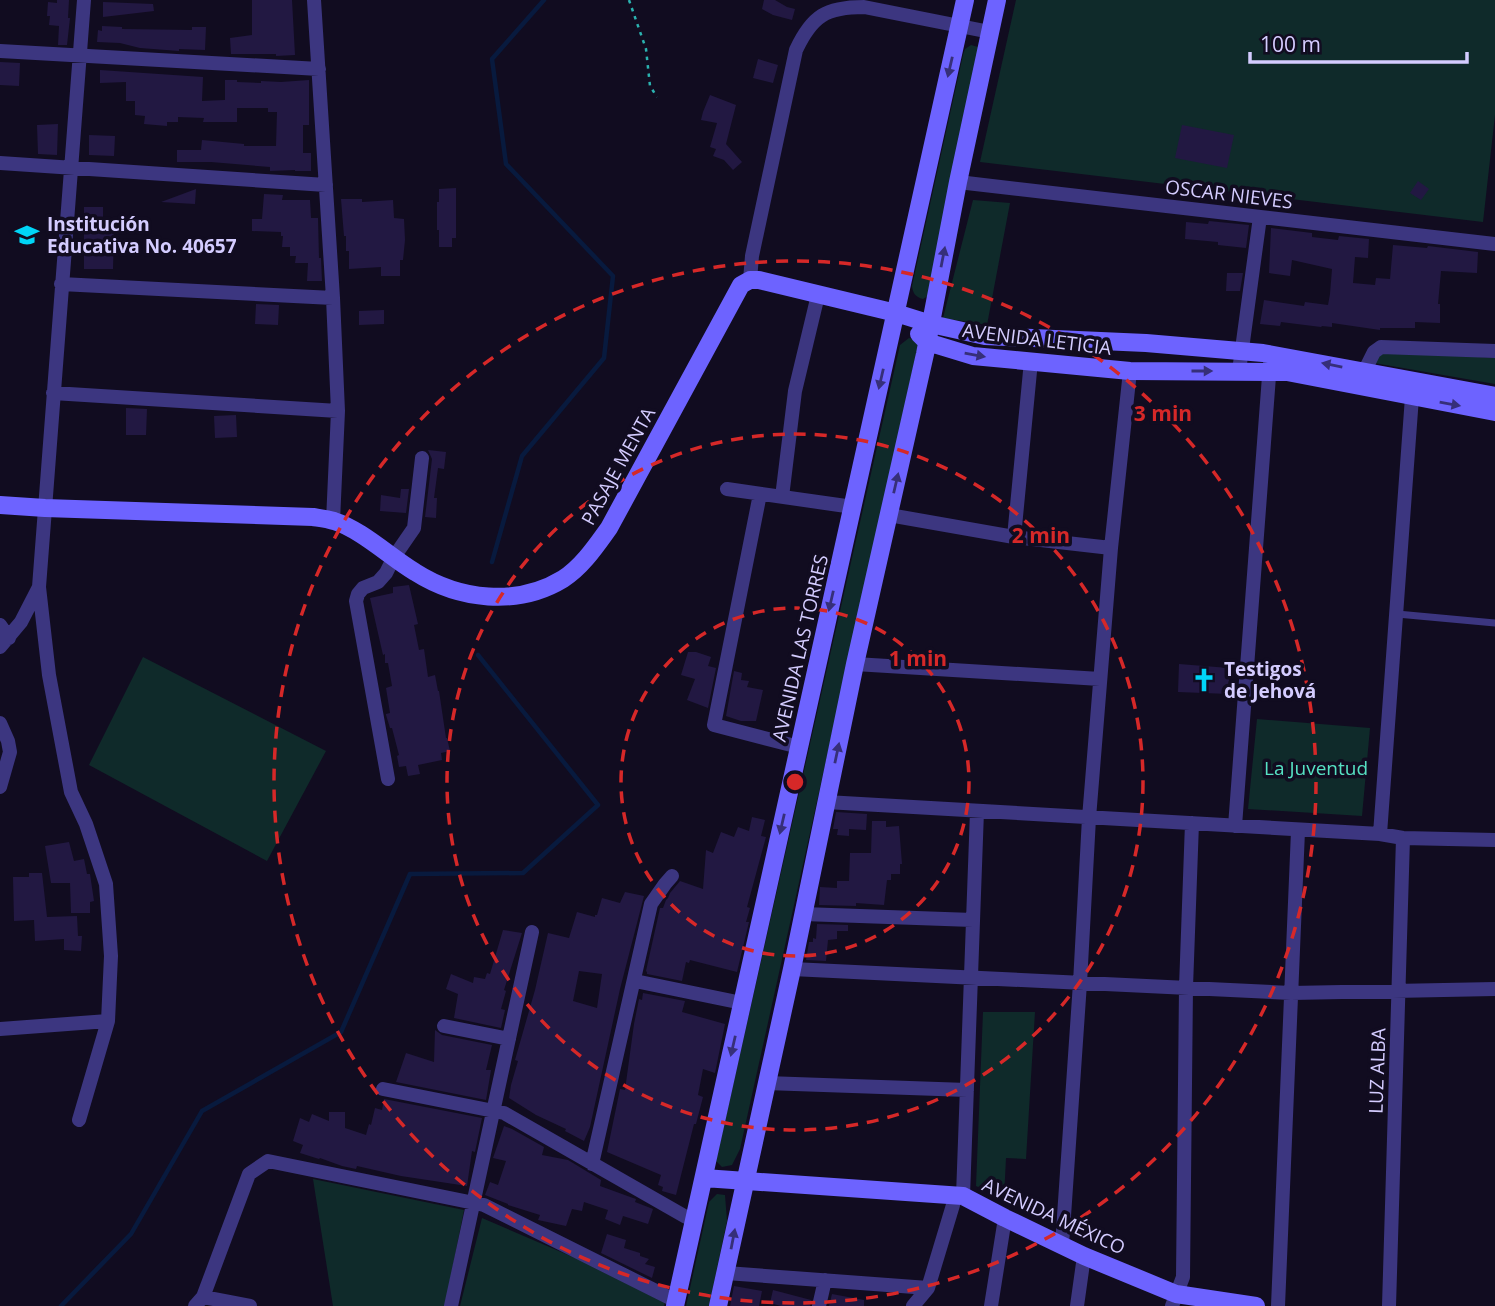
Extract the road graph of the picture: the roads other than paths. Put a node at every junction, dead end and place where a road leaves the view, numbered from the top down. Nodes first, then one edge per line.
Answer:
1 (84, 0) edge
2 (314, 0) edge
3 (965, 0) edge
4 (997, 0) edge
5 (959, 26) junction
6 (990, 32) junction
7 (0, 51) edge
8 (80, 55) junction
9 (319, 69) junction
10 (0, 163) edge
11 (70, 168) junction
12 (958, 182) junction
13 (326, 185) junction
14 (1260, 217) junction
15 (1495, 244) edge
16 (750, 280) junction
17 (61, 284) junction
18 (818, 295) junction
19 (333, 298) junction
20 (896, 313) junction
21 (930, 324) junction
22 (927, 342) junction
23 (1242, 350) junction
24 (1495, 351) edge
25 (1031, 361) junction
26 (1270, 362) junction
27 (1130, 371) junction
28 (1239, 371) junction
29 (1364, 372) junction
30 (53, 393) junction
31 (1412, 397) junction
32 (1495, 397) edge
33 (338, 411) junction
34 (1495, 412) edge
35 (422, 458) dead end
36 (727, 489) dead end
37 (760, 494) junction
38 (782, 497) junction
39 (0, 506) edge
40 (853, 507) junction
41 (45, 508) junction
42 (889, 515) junction
43 (333, 521) junction
44 (1014, 537) junction
45 (1111, 548) junction
46 (394, 557) junction
47 (39, 586) junction
48 (1396, 614) junction
49 (1495, 623) edge
50 (0, 625) edge
51 (5, 643) edge
52 (855, 664) junction
53 (1100, 679) junction
54 (0, 723) edge
55 (799, 747) junction
56 (387, 779) dead end
57 (0, 787) edge
58 (826, 802) junction
59 (977, 811) junction
60 (1089, 818) junction
61 (1192, 823) junction
62 (1235, 826) junction
63 (1298, 831) junction
64 (1380, 834) junction
65 (1403, 838) junction
66 (1495, 840) edge
67 (672, 876) dead end
68 (803, 914) junction
69 (973, 920) junction
70 (532, 932) dead end
71 (792, 969) junction
72 (971, 977) junction
73 (635, 981) junction
74 (1080, 983) junction
75 (1186, 987) junction
76 (1495, 989) edge
77 (1398, 992) junction
78 (1291, 993) junction
79 (743, 1003) junction
80 (108, 1021) junction
81 (444, 1026) dead end
82 (0, 1029) edge
83 (509, 1039) junction
84 (766, 1083) junction
85 (383, 1089) dead end
86 (967, 1090) junction
87 (493, 1112) junction
88 (79, 1120) dead end
89 (592, 1164) junction
90 (704, 1178) junction
91 (745, 1180) junction
92 (959, 1196) junction
93 (474, 1202) junction
94 (695, 1218) junction
95 (1005, 1218) junction
96 (1062, 1245) junction
97 (1084, 1256) junction
98 (726, 1273) junction
99 (825, 1280) junction
100 (928, 1288) junction
101 (1174, 1300) edge
102 (199, 1301) edge
103 (676, 1304) edge
104 (1247, 1305) edge
105 (250, 1306) edge
106 (451, 1306) edge
107 (718, 1306) edge
108 (819, 1306) edge
109 (913, 1306) edge
110 (991, 1306) edge
111 (1077, 1306) edge
112 (1278, 1306) edge
113 (1389, 1306) edge

1 - 8 street
2 - 9 street
3 - 5 street, AVENIDA LAS TORRES
4 - 6 street
5 - 6 street
5 - 16 street
5 -> 20 street, AVENIDA LAS TORRES
6 - 12 street
7 - 8 street
8 - 9 street
8 - 11 street
9 - 13 street
10 - 11 street
11 - 13 street
11 - 17 street
12 - 14 street, OSCAR NIEVES
21 -> 12 street
13 - 19 street
14 - 15 street, OSCAR NIEVES
14 - 23 street
16 - 18 street
16 - 46 street, PASAJE MENTA
17 - 19 street
17 - 30 street
18 - 20 street
18 - 38 street
19 - 33 street
20 - 21 street, AVENIDA LETICIA
20 - 22 street, AVENIDA LETICIA
20 -> 40 street, AVENIDA LAS TORRES
21 - 22 street
21 - 23 street, AVENIDA LETICIA
22 -> 25 street, AVENIDA LETICIA
42 -> 22 street
23 - 26 street, AVENIDA LETICIA
23 - 28 street
24 - 29 street
25 - 27 street, AVENIDA LETICIA
25 - 44 street
26 - 28 street, AVENIDA LETICIA
29 -> 26 street, AVENIDA LETICIA
26 - 31 street, AVENIDA LETICIA
26 - 62 street
27 -> 28 street, AVENIDA LETICIA
27 - 45 street
29 - 32 street, AVENIDA LETICIA
30 - 33 street
30 - 41 street
31 -> 34 street, AVENIDA LETICIA
31 - 48 street
33 - 43 street
35 - 46 street
36 - 37 street
37 - 38 street
37 - 55 street
38 - 40 street
39 - 41 street, PASAJE MENTA
40 -> 55 street, AVENIDA LAS TORRES
41 - 43 street, PASAJE MENTA
41 - 47 street
42 - 44 street
42 - 52 street
43 - 46 street, PASAJE MENTA
44 - 45 street
45 - 53 street
46 - 56 street
47 - 51 street
47 - 80 street
48 - 49 lane
48 - 64 street
50 - 51 street
52 - 53 street
58 -> 52 street
53 - 60 street
54 - 57 street
55 -> 79 street, AVENIDA LAS TORRES
58 - 59 street
58 - 68 street
59 - 60 street
59 - 69 street
60 - 61 street
60 - 74 street
61 - 62 street
61 - 75 street
62 - 63 street
63 - 64 street
63 - 78 street
64 - 65 street
65 - 66 street
65 - 77 street, LUZ ALBA
67 - 73 street
68 - 69 street
68 - 71 street
69 - 72 street
70 - 83 street
71 - 72 street
71 - 84 street
72 - 74 street
72 - 86 street
73 - 79 street
73 - 89 street
74 - 75 street
74 - 96 street
75 - 78 street
75 - 101 street
76 - 77 street
77 - 78 street
77 - 113 street, LUZ ALBA
78 - 112 street
79 -> 90 street, AVENIDA LAS TORRES
80 - 82 street
80 - 88 street
81 - 83 street
83 - 87 street
84 - 86 street
84 - 91 street
85 - 87 street
86 - 92 street
87 - 89 street
87 - 93 street
89 - 94 street
90 - 91 street, AVENIDA MÉXICO
90 - 94 street, AVENIDA LAS TORRES
91 - 92 street, AVENIDA MÉXICO
98 -> 91 street
92 - 95 street, AVENIDA MÉXICO
92 - 100 street
93 - 102 street
93 - 103 street
93 - 106 street
94 - 103 street, AVENIDA LAS TORRES
95 - 96 street, AVENIDA MÉXICO
95 - 110 street
96 - 97 street, AVENIDA MÉXICO
97 - 101 street, AVENIDA MÉXICO
97 - 111 street
98 - 99 street
98 - 107 street
99 - 100 street
99 - 108 street
100 - 109 street
101 - 104 street, AVENIDA MÉXICO
102 - 105 street

